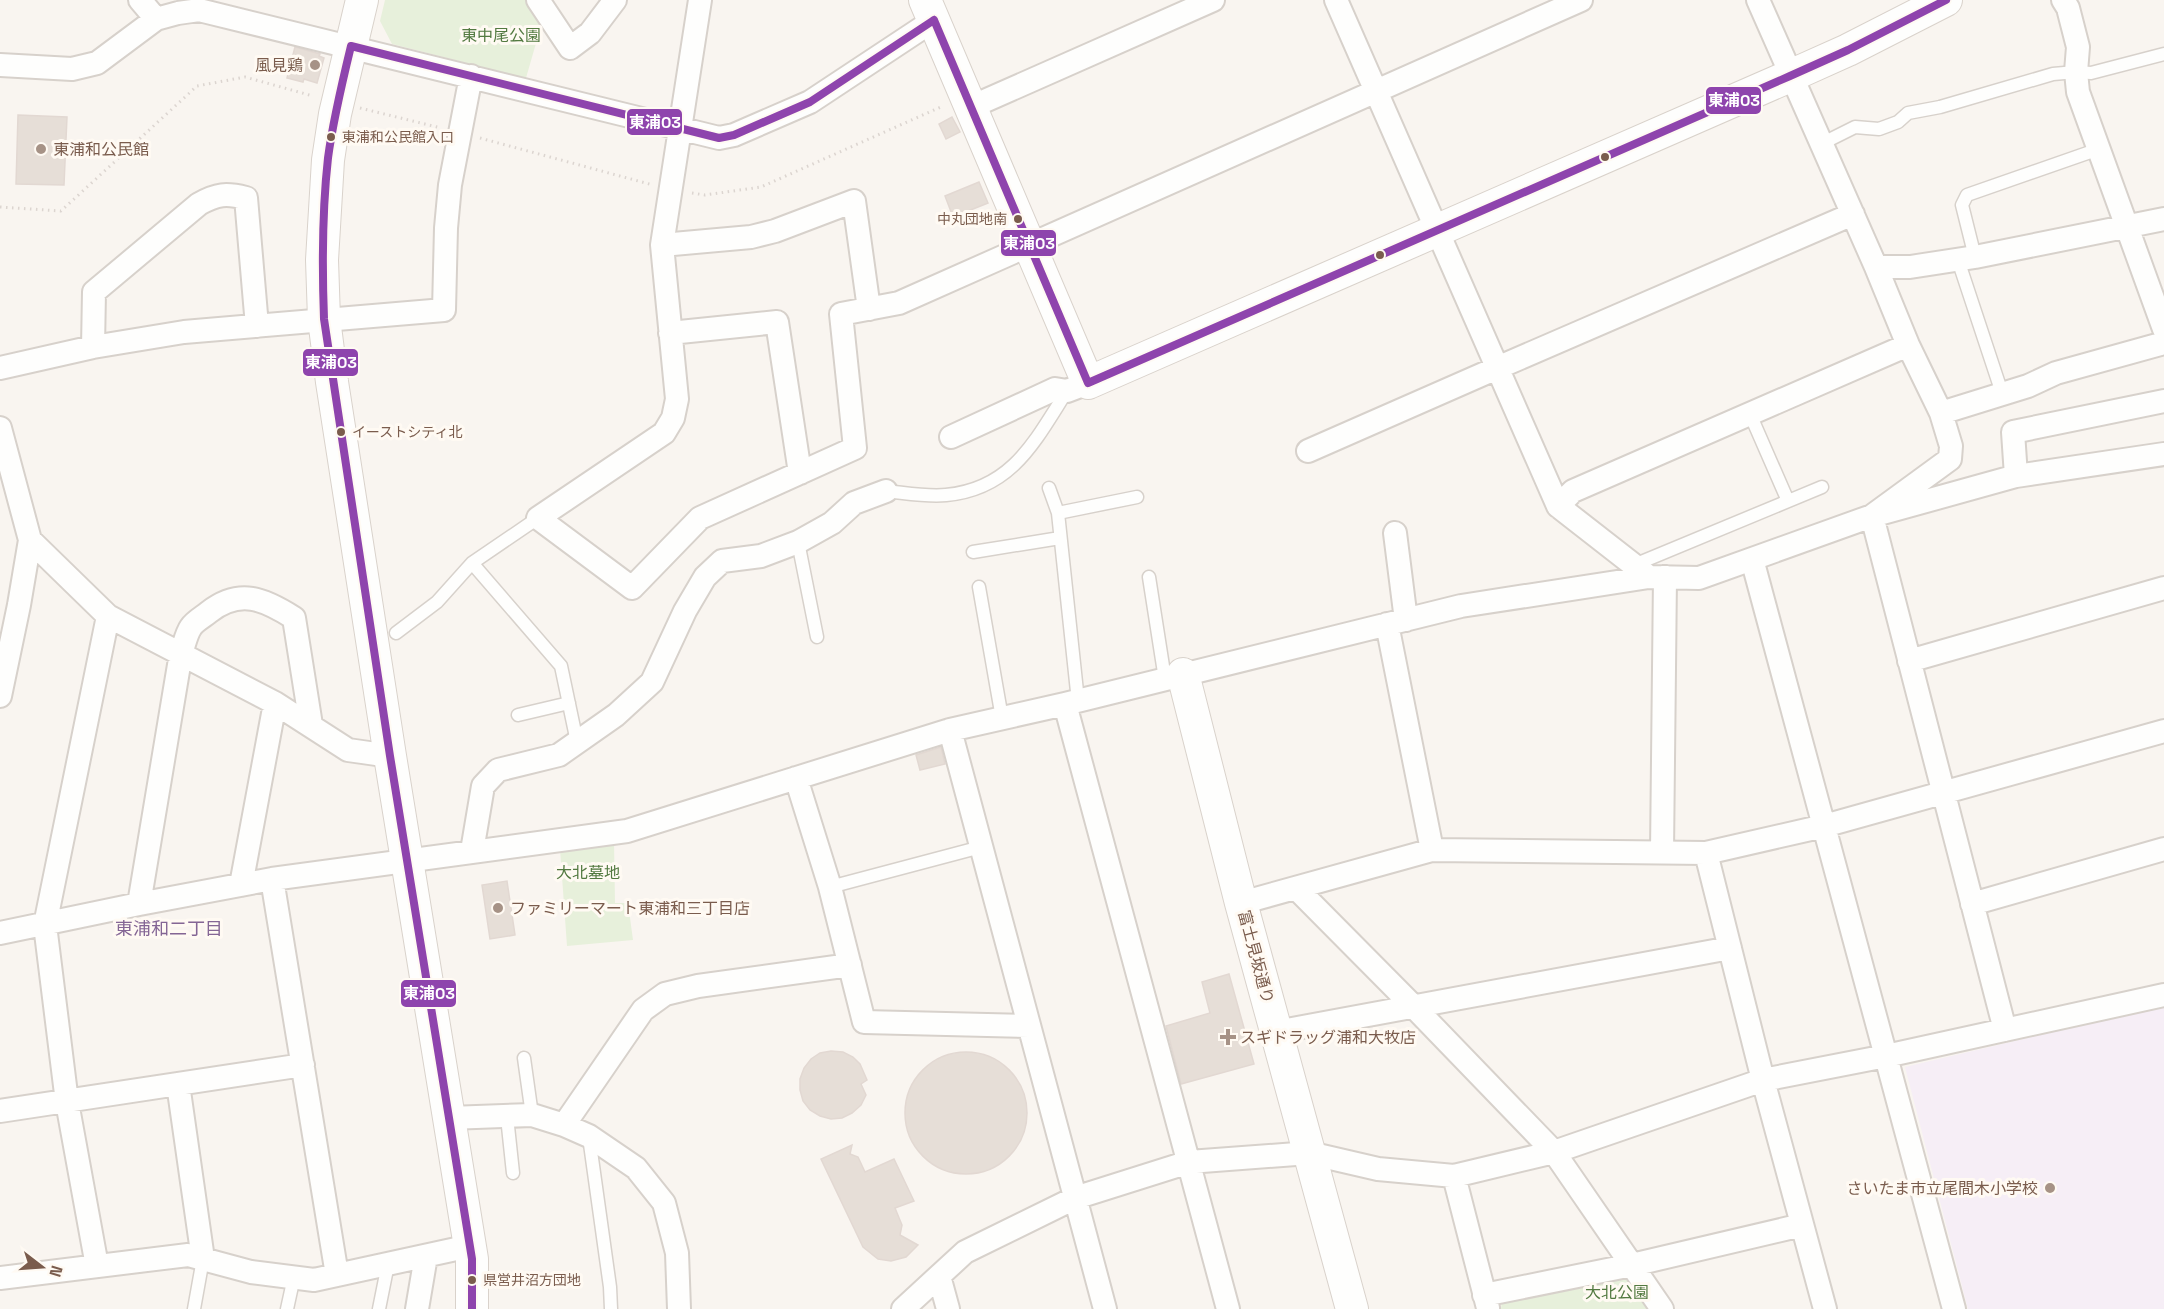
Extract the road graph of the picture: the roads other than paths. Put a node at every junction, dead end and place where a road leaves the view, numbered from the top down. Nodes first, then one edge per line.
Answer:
1 (140, 0) edge
2 (362, 0) edge
3 (538, 0) edge
4 (615, 0) edge
5 (700, 0) edge
6 (1213, 0) edge
7 (1336, 0) edge
8 (1581, 0) edge
9 (1758, 0) edge
10 (1946, 0) edge
11 (2063, 0) edge
12 (235, 9) edge
13 (929, 10) edge
14 (156, 19) junction
15 (351, 46) junction
16 (2164, 54) edge
17 (0, 65) edge
18 (2076, 72) junction
19 (471, 76) junction
20 (1790, 76) junction
21 (1375, 90) junction
22 (971, 107) junction
23 (678, 128) junction
24 (1821, 144) junction
25 (2099, 149) junction
26 (1853, 214) junction
27 (2164, 219) edge
28 (2127, 226) junction
29 (1436, 230) junction
30 (662, 244) junction
31 (1030, 245) junction
32 (1966, 258) junction
33 (1876, 267) junction
34 (869, 309) junction
35 (324, 319) junction
36 (257, 326) junction
37 (2164, 329) edge
38 (670, 333) junction
39 (2164, 344) edge
40 (1908, 345) junction
41 (93, 347) junction
42 (0, 368) edge
43 (1497, 368) junction
44 (1078, 387) junction
45 (2002, 393) junction
46 (2164, 401) edge
47 (1941, 413) junction
48 (1750, 414) junction
49 (0, 428) edge
50 (951, 437) dead end
51 (1308, 451) dead end
52 (2164, 454) edge
53 (800, 472) junction
54 (2016, 476) junction
55 (1822, 487) dead end
56 (1049, 488) dead end
57 (886, 491) joint
58 (1137, 497) dead end
59 (1788, 501) junction
60 (1558, 506) junction
61 (1058, 513) junction
62 (1872, 516) junction
63 (538, 518) junction
64 (1395, 533) dead end
65 (1060, 538) junction
66 (30, 540) junction
67 (798, 542) junction
68 (973, 552) dead end
69 (1752, 559) junction
70 (472, 563) junction
71 (1649, 573) junction
72 (1149, 577) dead end
73 (979, 587) dead end
74 (2164, 588) edge
75 (10, 602) edge
76 (108, 616) junction
77 (1396, 622) junction
78 (396, 633) dead end
79 (817, 637) dead end
80 (181, 653) junction
81 (1909, 661) junction
82 (1174, 677) junction
83 (0, 696) edge
84 (1072, 702) junction
85 (275, 703) junction
86 (569, 703) junction
87 (519, 715) dead end
88 (1002, 718) junction
89 (311, 725) junction
90 (950, 729) junction
91 (2164, 731) edge
92 (578, 742) junction
93 (390, 756) junction
94 (796, 778) junction
95 (1943, 793) junction
96 (1824, 826) junction
97 (981, 847) junction
98 (2164, 849) edge
99 (1432, 850) junction
100 (472, 851) junction
101 (1662, 852) junction
102 (1706, 853) junction
103 (407, 860) junction
104 (272, 879) junction
105 (242, 885) junction
106 (830, 887) junction
107 (1296, 888) junction
108 (1241, 903) junction
109 (139, 904) junction
110 (1972, 904) junction
111 (45, 925) junction
112 (0, 933) edge
113 (1730, 948) junction
114 (850, 965) junction
115 (2164, 995) edge
116 (1414, 1007) junction
117 (1029, 1026) junction
118 (2005, 1030) junction
119 (1276, 1032) junction
120 (1886, 1056) junction
121 (524, 1058) dead end
122 (303, 1065) junction
123 (1763, 1080) junction
124 (178, 1084) junction
125 (67, 1102) junction
126 (0, 1111) edge
127 (532, 1115) junction
128 (507, 1117) junction
129 (449, 1118) junction
130 (564, 1125) junction
131 (589, 1136) junction
132 (1554, 1152) junction
133 (1309, 1153) junction
134 (1189, 1162) junction
135 (513, 1173) dead end
136 (1454, 1176) junction
137 (1075, 1198) junction
138 (1802, 1224) junction
139 (470, 1246) junction
140 (426, 1256) junction
141 (203, 1259) junction
142 (388, 1264) junction
143 (1632, 1265) junction
144 (97, 1266) junction
145 (337, 1275) junction
146 (939, 1276) junction
147 (294, 1277) junction
148 (0, 1278) edge
149 (1486, 1302) edge
150 (194, 1309) edge
151 (287, 1309) edge
152 (379, 1309) edge
153 (417, 1309) edge
154 (472, 1309) edge
155 (611, 1309) edge
156 (679, 1309) edge
157 (903, 1309) edge
158 (948, 1309) edge
159 (1104, 1309) edge
160 (1228, 1309) edge
161 (1352, 1309) edge
162 (1662, 1309) edge
163 (1825, 1309) edge
164 (1954, 1309) edge

1 - 14 street
2 - 15 street
3 - 4 street
5 - 23 street
6 - 22 street
7 - 21 street
8 - 21 street
9 - 20 street
10 - 20 street
11 - 18 street
12 - 14 street
12 - 15 street
13 - 22 street
13 - 23 street
14 - 17 street
15 - 19 street
15 - 35 street
16 - 18 lane
18 - 24 lane
18 - 25 street
19 - 23 street
19 - 35 street
20 - 24 street
20 - 29 street
21 - 29 street
21 - 31 street
22 - 31 street
23 - 30 street
24 - 26 street
25 - 28 street
25 - 32 lane
26 - 33 street
26 - 43 street
27 - 28 street
28 - 32 street
28 - 37 street
29 - 43 street
29 - 44 street
30 - 34 street
30 - 38 street
31 - 34 street
31 - 44 street
32 - 33 street
32 - 45 lane
33 - 40 street
34 - 53 street
35 - 36 street
35 - 93 street
36 - 41 street
36 - 41 street
38 - 53 street
38 - 63 street
39 - 45 street
40 - 47 street
40 - 48 street
41 - 42 street
43 - 51 street
43 - 60 street
44 - 50 street
44 - 57 lane
45 - 47 street
46 - 54 street
47 - 62 street
48 - 59 lane
48 - 60 street
49 - 66 street
52 - 54 street
53 - 63 street
54 - 62 street
55 - 59 lane
56 - 61 lane
57 - 67 street
58 - 61 lane
59 - 71 lane
60 - 71 street
61 - 65 lane
62 - 69 street
62 - 81 street
63 - 70 lane
64 - 77 street
65 - 68 lane
65 - 84 lane
66 - 75 street
66 - 76 street
67 - 79 lane
67 - 92 street
69 - 71 street
69 - 96 street
70 - 78 lane
70 - 86 lane
71 - 77 street
71 - 101 street
72 - 82 lane
73 - 88 lane
74 - 81 street
75 - 83 street
76 - 80 street
76 - 111 street
77 - 82 street
77 - 99 street
80 - 85 street
80 - 89 street
80 - 109 street
81 - 95 street
82 - 84 street
82 - 108 street, 富士見坂通り
84 - 88 street
84 - 134 street
85 - 89 street
85 - 105 street
86 - 87 lane
86 - 92 lane
88 - 90 street
89 - 93 street
90 - 94 street
90 - 97 street
91 - 95 street
92 - 100 street
93 - 103 street
94 - 100 street
94 - 106 street
95 - 96 street
95 - 110 street
96 - 102 street
96 - 120 street
97 - 106 lane
97 - 117 street
98 - 110 street
99 - 101 street
99 - 107 street
100 - 103 street
101 - 102 street
102 - 113 street
103 - 104 street
103 - 129 street
104 - 105 street
104 - 122 street
105 - 109 street
106 - 114 street
107 - 108 street
107 - 116 street
108 - 119 street, 富士見坂通り
109 - 111 street
110 - 118 street
111 - 112 street
111 - 125 street
113 - 116 street
113 - 123 street
114 - 117 street
114 - 130 street
115 - 118 street
116 - 119 street
116 - 132 street
117 - 137 street
118 - 120 street
119 - 133 street, 富士見坂通り
120 - 123 street
120 - 164 street
121 - 127 lane
122 - 124 street
122 - 145 street
123 - 132 street
123 - 138 street
124 - 125 street
124 - 141 street
125 - 126 street
125 - 144 street
127 - 128 street
127 - 130 street
128 - 129 street
128 - 135 lane
129 - 139 street
130 - 131 street
131 - 155 lane
131 - 156 street
132 - 136 street
132 - 143 street
133 - 134 street
133 - 136 street
133 - 161 street, 富士見坂通り
134 - 137 street
134 - 160 street
136 - 149 street
137 - 146 street
137 - 159 street
138 - 143 street
138 - 163 street
139 - 140 street
139 - 154 street
140 - 142 street
140 - 153 street
141 - 144 street
141 - 147 street
141 - 150 lane
142 - 145 street
142 - 152 lane
143 - 149 street
143 - 162 street
144 - 148 street
145 - 147 street
146 - 157 street
146 - 158 street
147 - 151 lane

